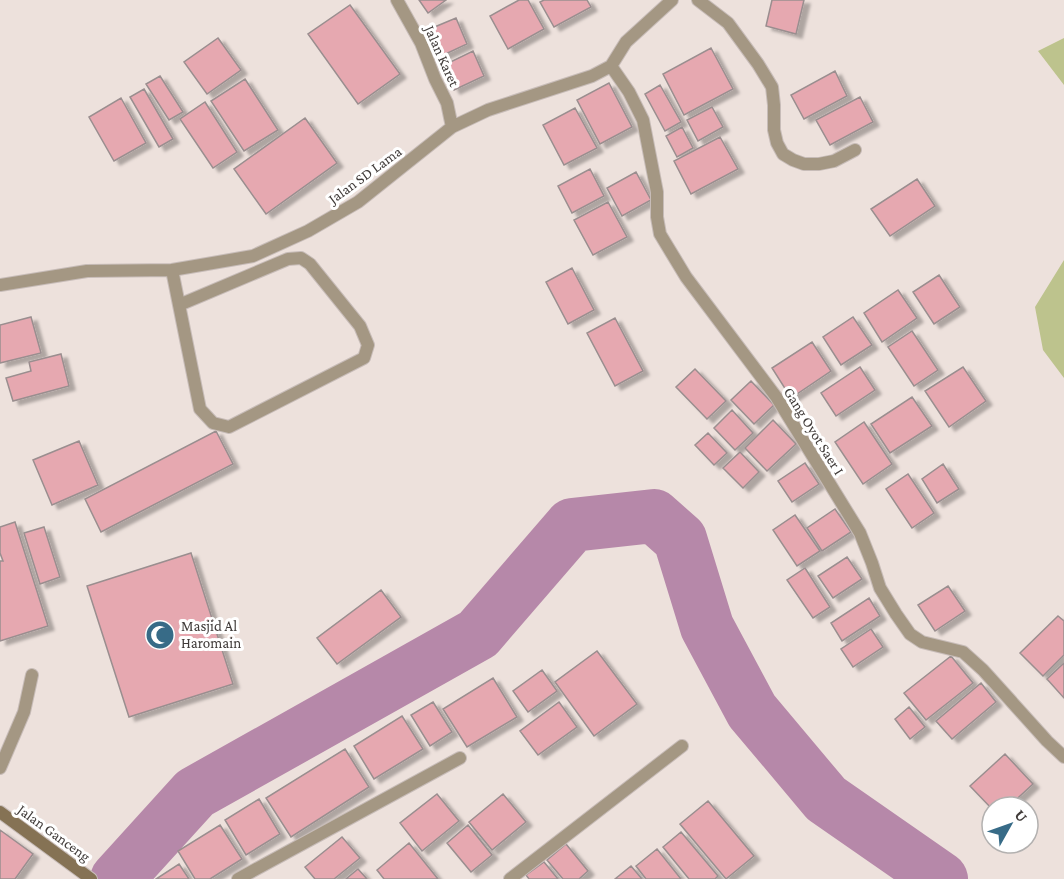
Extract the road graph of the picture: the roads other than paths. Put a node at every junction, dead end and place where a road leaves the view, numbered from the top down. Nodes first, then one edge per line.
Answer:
1 (397, 0) edge
2 (672, 0) edge
3 (698, 0) edge
4 (611, 66) junction
5 (452, 127) junction
6 (855, 150) dead end
7 (172, 270) junction
8 (0, 285) edge
9 (179, 305) junction
10 (32, 675) dead end
11 (682, 746) dead end
12 (460, 758) dead end
13 (1064, 758) edge
14 (0, 768) edge
15 (0, 812) edge
16 (86, 876) edge
17 (238, 879) edge
18 (510, 879) edge

1 - 5 street, Jalan Karet
2 - 4 street
3 - 6 street
4 - 5 street, Jalan SD Lama
4 - 13 street, Gang Oyot Saer I
5 - 7 street, Jalan SD Lama
7 - 8 street, Jalan SD Lama
7 - 9 street
9 - 9 street
10 - 14 street
11 - 18 street
12 - 17 street
15 - 16 street, Jalan Ganceng

